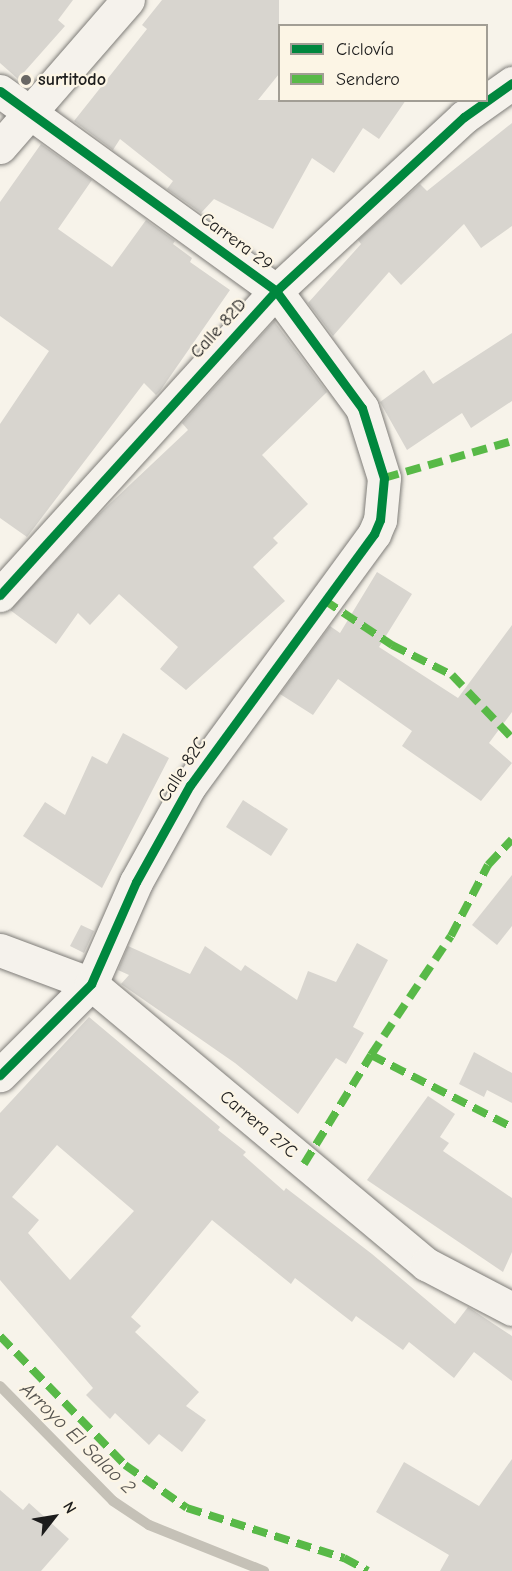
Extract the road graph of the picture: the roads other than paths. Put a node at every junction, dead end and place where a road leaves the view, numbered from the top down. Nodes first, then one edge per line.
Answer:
1 (128, 0) edge
2 (512, 83) edge
3 (0, 91) edge
4 (488, 100) edge
5 (485, 102) edge
6 (30, 111) junction
7 (0, 147) edge
8 (276, 291) junction
9 (384, 478) joint
10 (0, 595) edge
11 (0, 950) edge
12 (92, 984) junction
13 (0, 1075) edge
14 (512, 1309) edge

1 - 6 street
2 - 4 street, Calle 82D
3 - 6 street, Carrera 29
5 - 8 street, Calle 82D
6 - 7 street
6 - 8 street, Carrera 29
8 - 9 street, Carrera 29
8 - 10 street, Calle 82D
9 - 12 street, Calle 82C
11 - 12 street, Carrera 27C
12 - 13 street, Calle 82C
12 - 14 street, Carrera 27C

